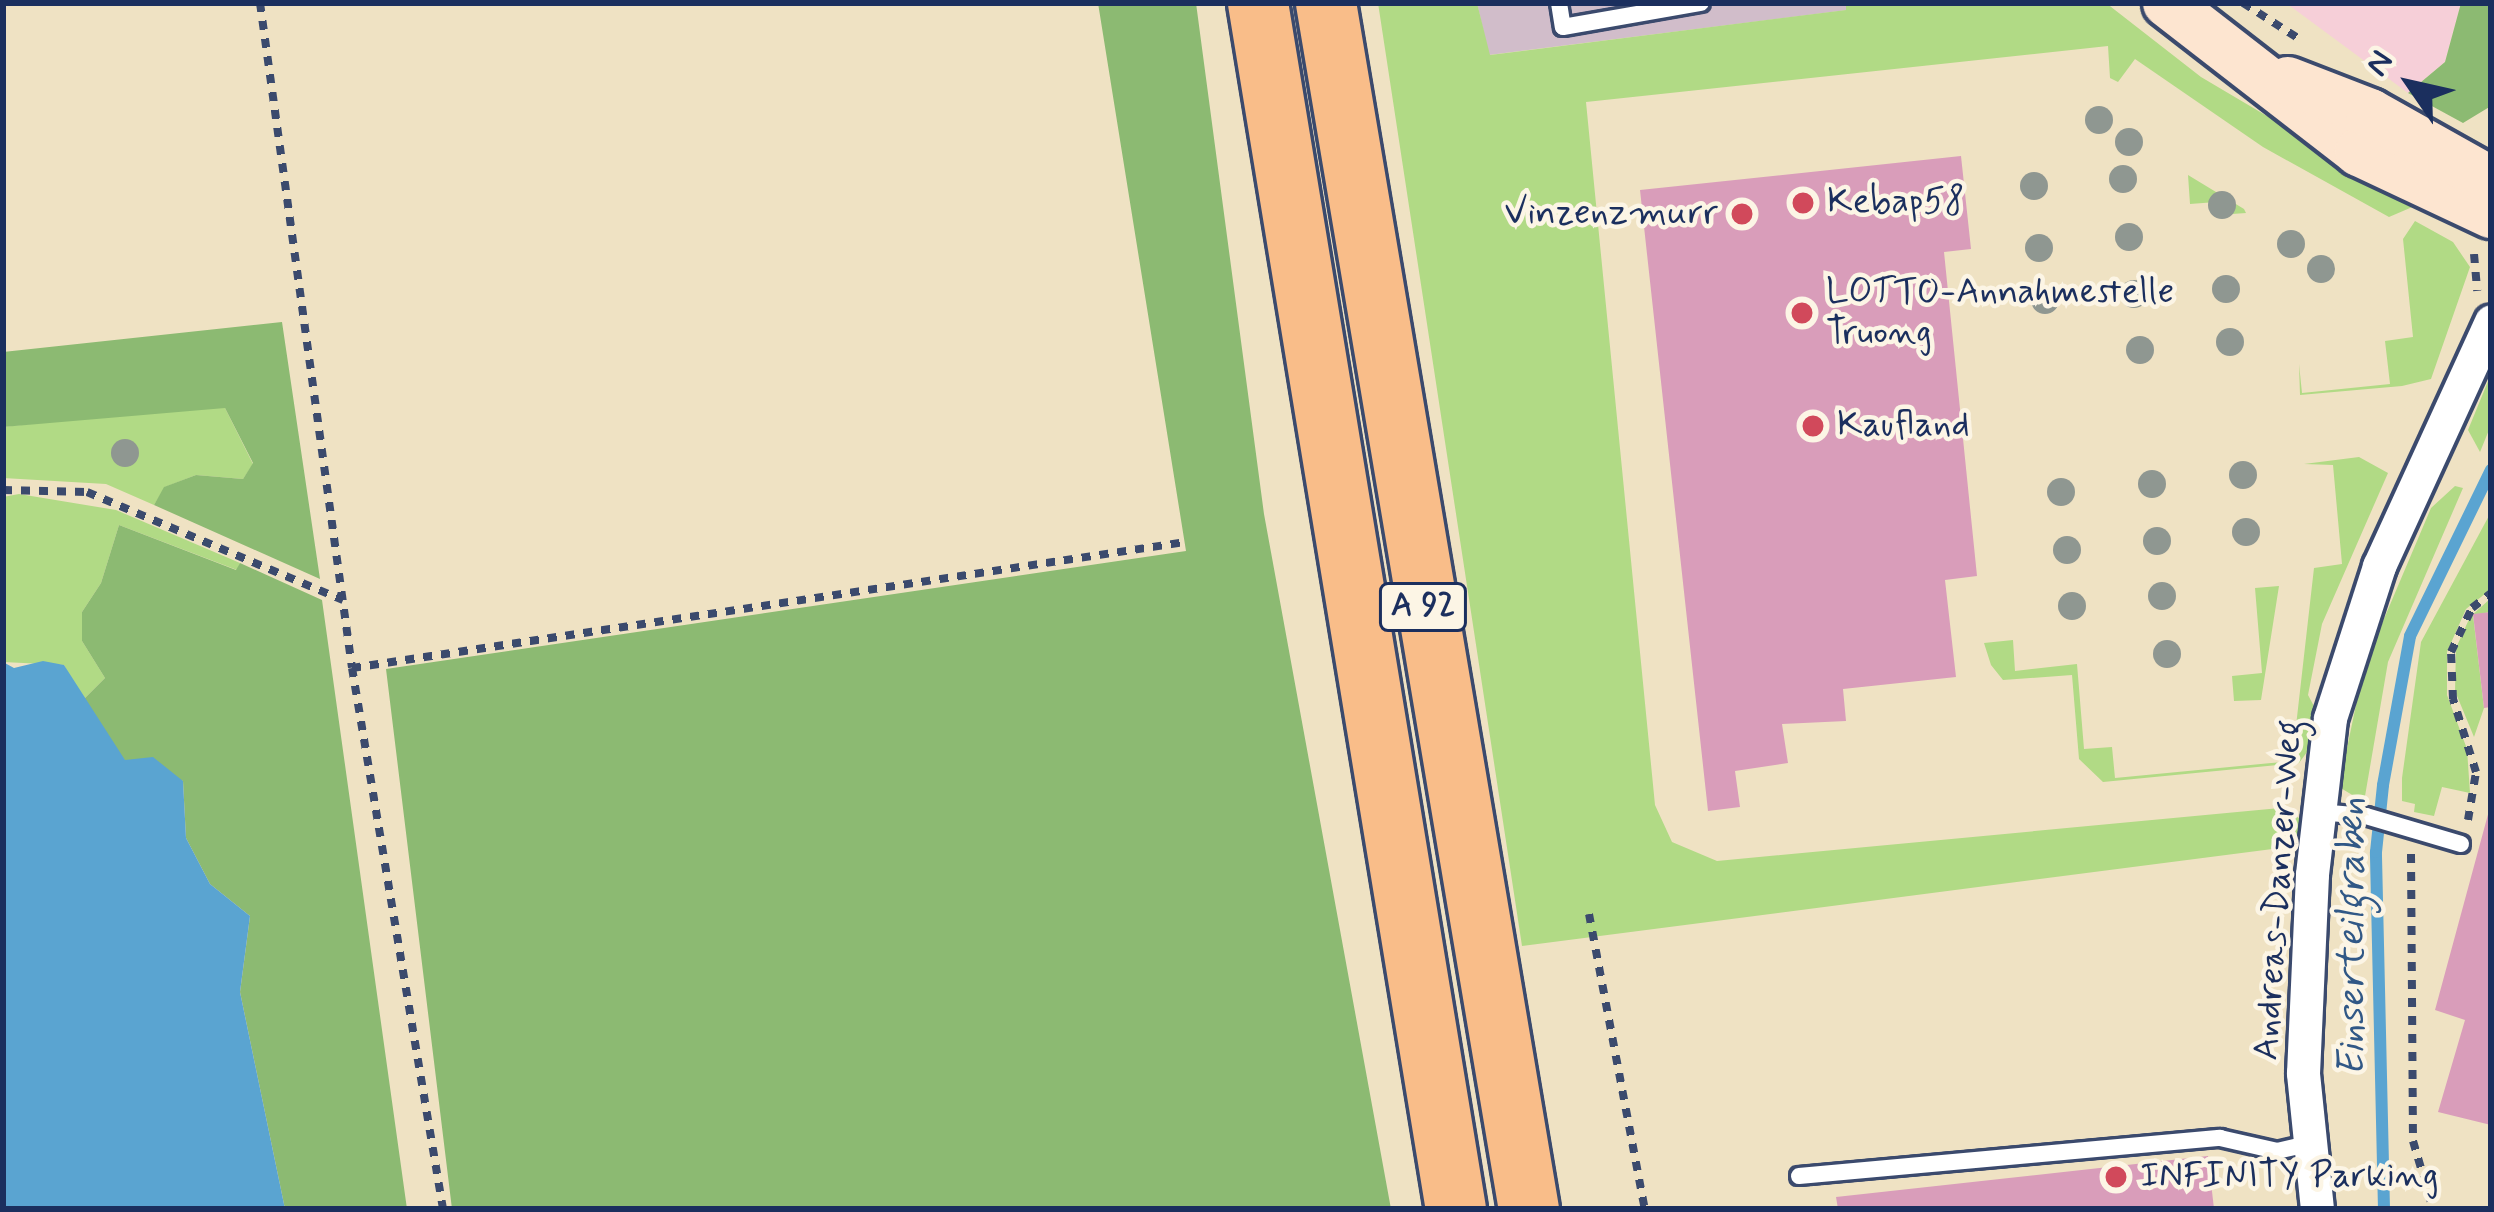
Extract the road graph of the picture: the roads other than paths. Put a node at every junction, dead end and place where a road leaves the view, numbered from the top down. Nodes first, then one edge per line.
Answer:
1 (1258, 3) edge
2 (1327, 3) edge
3 (1559, 3) edge
4 (1701, 3) edge
5 (2167, 3) edge
6 (2250, 65) junction
7 (2491, 181) edge
8 (2480, 230) edge
9 (2479, 317) edge
10 (2318, 812) junction
11 (2461, 844) road end
12 (2308, 1144) junction
13 (1798, 1176) dead end
14 (1456, 1209) edge
15 (1529, 1209) edge
16 (2317, 1209) edge

1 - 14 highway, A 92
2 - 15 highway, A 92
3 - 4 lane
5 - 6 main road
6 - 7 main road
6 - 8 main road
9 - 10 street, Andreas-Danzer-Weg
10 - 11 lane
10 - 12 street, Andreas-Danzer-Weg
12 - 13 lane
12 - 16 street, Andreas-Danzer-Weg

